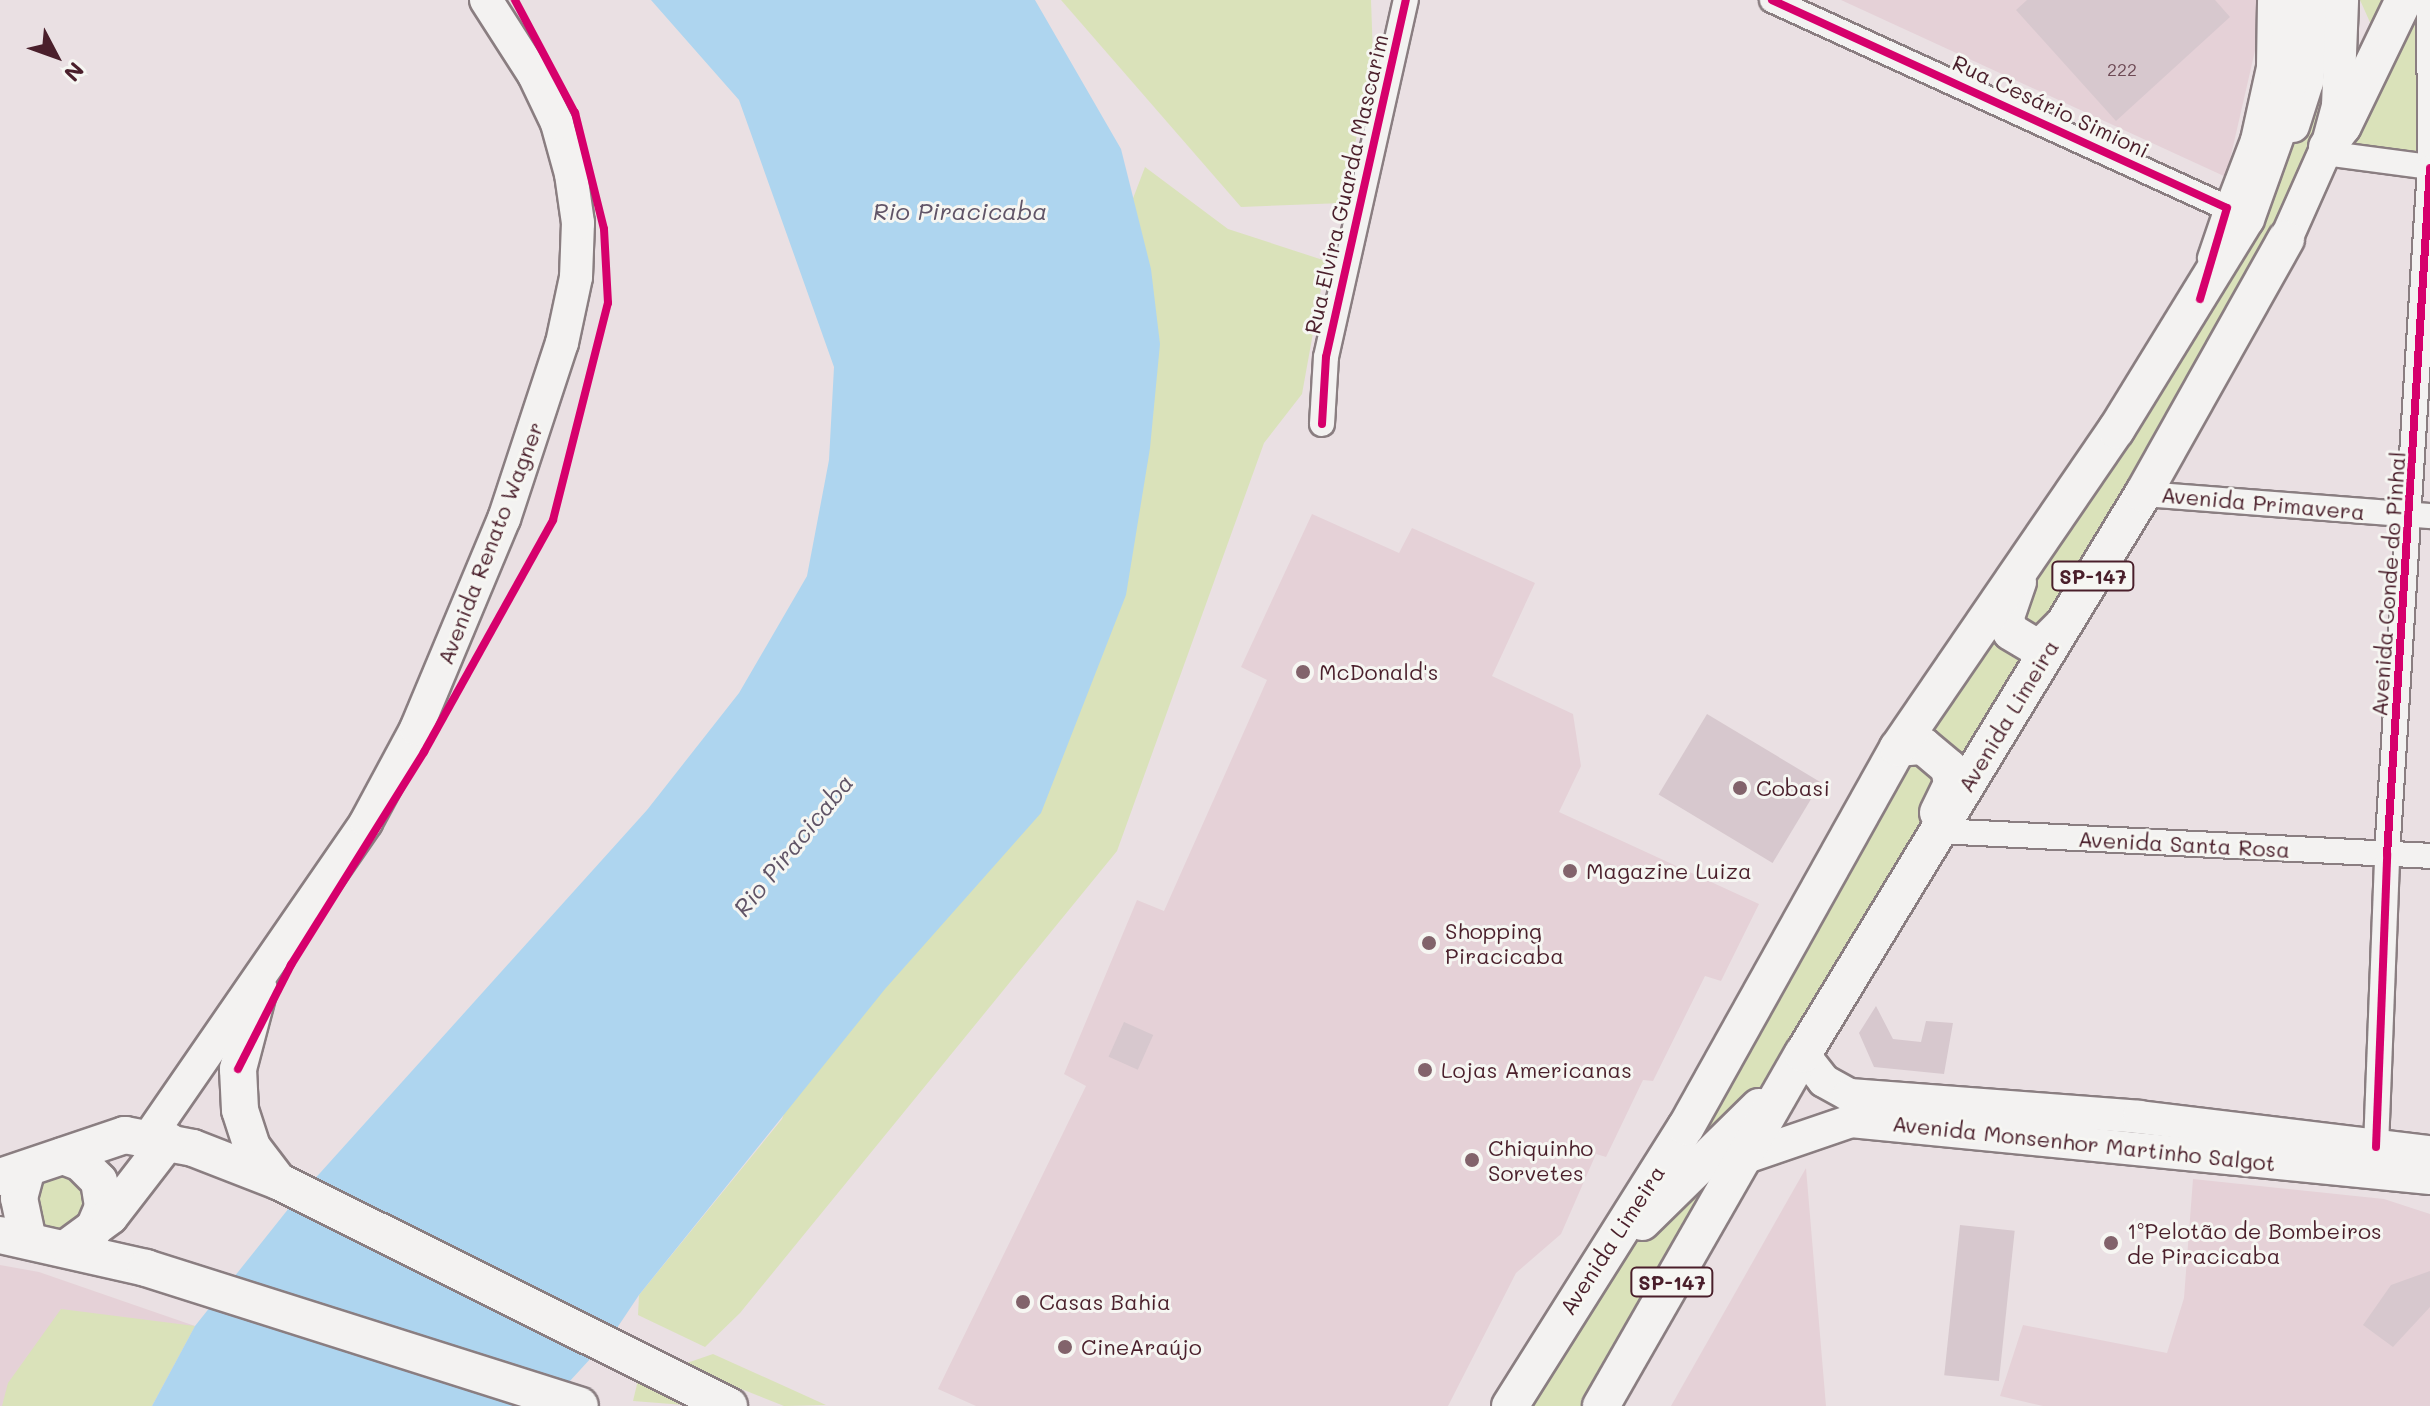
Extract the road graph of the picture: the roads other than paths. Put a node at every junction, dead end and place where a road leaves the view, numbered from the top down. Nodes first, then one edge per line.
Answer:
1 (486, 0) edge
2 (1406, 0) edge
3 (1772, 0) edge
4 (2270, 0) edge
5 (2292, 0) edge
6 (2315, 0) edge
7 (2342, 0) edge
8 (2404, 0) edge
9 (2429, 0) edge
10 (2326, 150) junction
11 (2430, 160) edge
12 (2430, 168) edge
13 (2236, 213) junction
14 (2286, 239) joint
15 (1322, 424) dead end
16 (2143, 494) junction
17 (2421, 515) edge
18 (2047, 523) junction
19 (2062, 625) junction
20 (1898, 748) junction
21 (1939, 831) junction
22 (2387, 855) junction
23 (2430, 856) edge
24 (1890, 907) junction
25 (262, 979) junction
26 (1803, 1054) junction
27 (1849, 1095) junction
28 (1778, 1097) junction
29 (2139, 1117) junction
30 (158, 1139) junction
31 (2376, 1147) junction
32 (2135, 1149) junction
33 (2430, 1152) edge
34 (63, 1156) junction
35 (1743, 1158) junction
36 (13, 1174) edge
37 (2430, 1178) edge
38 (278, 1181) junction
39 (13, 1236) edge
40 (81, 1239) junction
41 (1588, 1275) junction
42 (580, 1406) edge
43 (729, 1406) edge
44 (1510, 1406) edge
45 (1601, 1406) edge

1 - 25 main road, Avenida Renato Wagner
2 - 15 street, Rua Elvira Guarda Mascarim
3 - 13 street, Rua Cesário Simioni
4 - 13 street
5 - 13 highway, Avenida Limeira
6 - 13 main road, Avenida Limeira / SP-147
7 - 10 main road, Avenida Limeira / SP-147
8 - 10 highway
9 - 11 street
10 - 12 street
10 - 14 main road, Avenida Limeira / SP-147
12 - 17 street, Avenida Conde do Pinhal
13 - 18 highway, Avenida Limeira / SP-147
14 - 16 highway, Avenida Limeira / SP-147
16 - 17 street, Avenida Primavera
16 - 19 highway, Avenida Limeira / SP-147
17 - 22 street, Avenida Conde do Pinhal
18 - 19 highway
18 - 20 highway, Avenida Limeira / SP-147
19 - 21 highway, Avenida Limeira / SP-147
20 - 24 highway
20 - 41 highway, Avenida Limeira / SP-147
21 - 22 street, Avenida Santa Rosa
21 - 24 highway, Avenida Limeira / SP-147
22 - 23 street, Avenida Santa Rosa
22 - 31 street, Avenida Conde do Pinhal
24 - 26 highway, Avenida Limeira / SP-147
25 - 30 main road, Avenida Renato Wagner
25 - 38 highway
26 - 27 main road
26 - 28 highway, Avenida Limeira / SP-147
27 - 28 main road, Avenida Monsenhor Martinho Salgot
27 - 29 main road, Avenida Monsenhor Martinho Salgot
28 - 35 highway, Avenida Limeira / SP-147
28 - 41 highway
29 - 31 main road, Avenida Monsenhor Martinho Salgot
29 - 32 main road
30 - 34 highway
30 - 38 highway
30 - 40 highway
31 - 33 main road, Avenida Monsenhor Martinho Salgot
32 - 35 main road, Avenida Monsenhor Martinho Salgot
32 - 37 main road, Avenida Monsenhor Martinho Salgot
34 - 36 highway
34 - 40 highway
35 - 45 highway, Avenida Limeira / SP-147
36 - 39 highway
38 - 43 highway
39 - 40 highway
40 - 42 highway
41 - 44 highway, Avenida Limeira / SP-147

